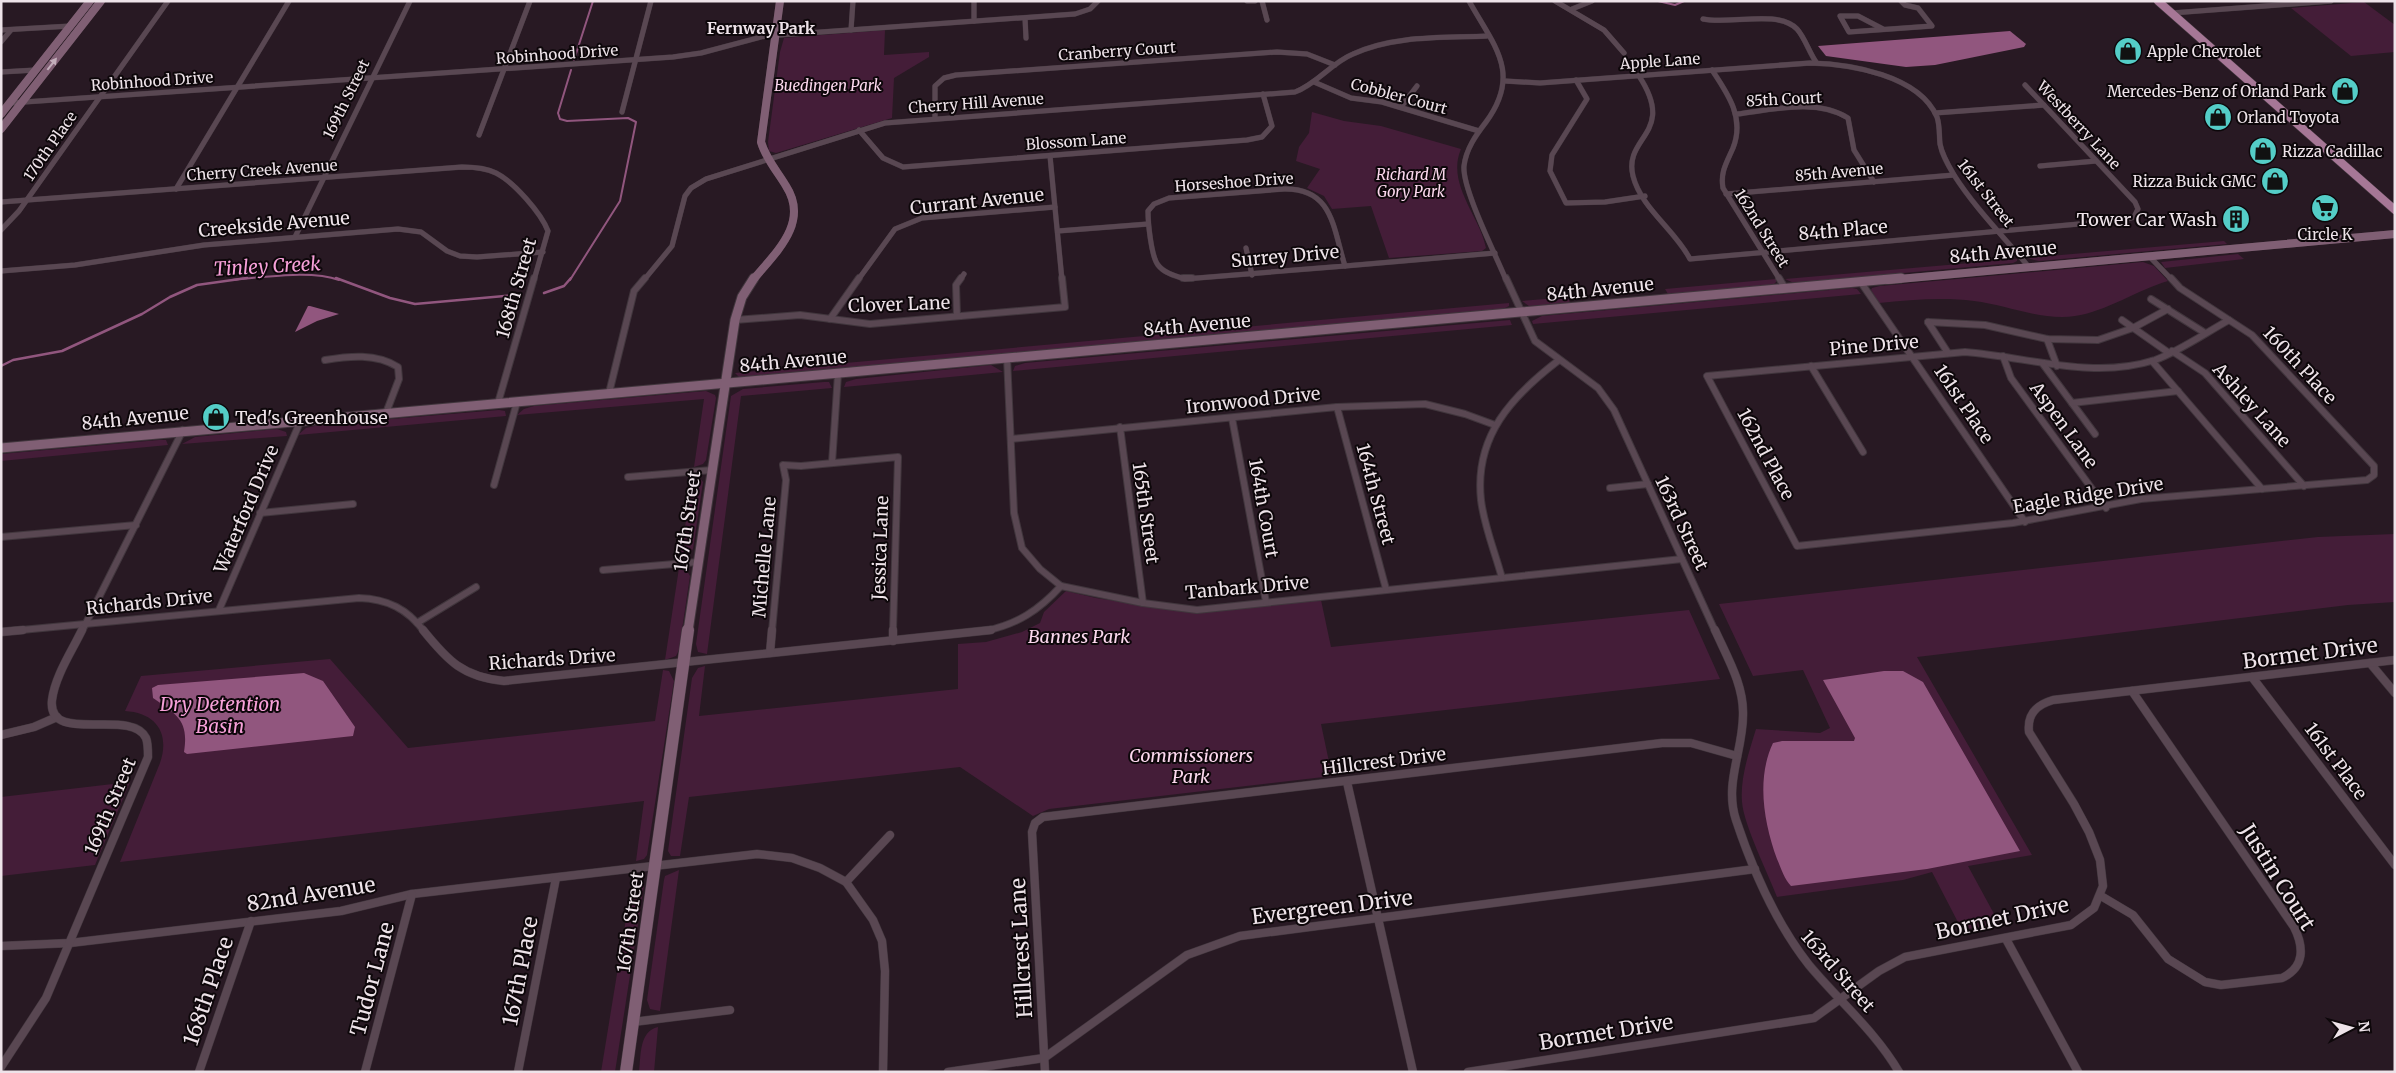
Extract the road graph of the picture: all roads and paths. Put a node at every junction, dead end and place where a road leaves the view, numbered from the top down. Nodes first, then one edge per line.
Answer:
1 (90, 1) edge
2 (101, 1) edge
3 (168, 1) edge
4 (289, 1) edge
5 (410, 1) edge
6 (530, 1) edge
7 (651, 1) edge
8 (780, 1) edge
9 (853, 1) edge
10 (974, 1) edge
11 (1098, 1) edge
12 (1247, 1) edge
13 (1255, 1) edge
14 (1262, 1) edge
15 (1469, 1) edge
16 (1555, 1) edge
17 (1592, 1) edge
18 (1901, 1) edge
19 (2158, 1) edge
20 (2330, 1) edge
21 (1572, 9) junction
22 (2172, 13) junction
23 (1025, 18) junction
24 (1703, 19) dead end
25 (1267, 20) dead end
26 (974, 21) junction
27 (71, 26) junction
28 (1882, 29) junction
29 (1, 30) edge
30 (11, 30) junction
31 (851, 30) junction
32 (775, 35) junction
33 (1487, 36) junction
34 (1026, 38) dead end
35 (1, 42) edge
36 (1624, 53) dead end
37 (636, 61) junction
38 (1816, 62) junction
39 (1335, 65) junction
40 (36, 70) junction
41 (504, 70) junction
42 (1712, 70) junction
43 (1, 72) edge
44 (1639, 76) junction
45 (371, 79) junction
46 (1576, 80) junction
47 (1505, 81) junction
48 (1314, 82) junction
49 (2025, 85) dead end
50 (1417, 86) dead end
51 (237, 88) junction
52 (1263, 94) junction
53 (99, 98) junction
54 (22, 102) junction
55 (10, 103) junction
56 (2044, 105) junction
57 (1400, 107) junction
58 (622, 112) dead end
59 (1935, 113) junction
60 (1, 114) edge
61 (1737, 114) junction
62 (935, 118) junction
63 (5, 119) edge
64 (1, 129) edge
65 (859, 130) junction
66 (1479, 131) junction
67 (478, 136) dead end
68 (1050, 156) junction
69 (767, 159) junction
70 (2096, 161) junction
71 (2040, 166) dead end
72 (1954, 175) junction
73 (323, 178) junction
74 (1874, 182) junction
75 (176, 189) junction
76 (516, 191) joint
77 (1726, 194) junction
78 (1645, 196) junction
79 (28, 200) junction
80 (1, 202) edge
81 (1055, 207) junction
82 (2395, 210) edge
83 (1148, 224) junction
84 (1, 230) edge
85 (1058, 231) junction
86 (2000, 231) junction
87 (2395, 234) edge
88 (295, 237) junction
89 (1246, 248) dead end
90 (543, 252) junction
91 (1762, 252) junction
92 (1495, 253) junction
93 (2149, 256) junction
94 (1345, 266) junction
95 (2028, 266) junction
96 (1, 271) edge
97 (964, 274) dead end
98 (1252, 275) junction
99 (1860, 281) junction
100 (1785, 288) junction
101 (2151, 299) dead end
102 (2168, 310) junction
103 (1520, 313) junction
104 (957, 316) junction
105 (830, 319) junction
106 (735, 320) junction
107 (2122, 320) dead end
108 (2230, 320) junction
109 (2133, 328) junction
110 (2205, 333) junction
111 (2047, 339) junction
112 (2171, 352) junction
113 (1948, 353) junction
114 (1912, 356) junction
115 (2003, 356) junction
116 (1007, 358) junction
117 (325, 360) dead end
118 (1559, 360) junction
119 (2152, 361) junction
120 (2043, 364) junction
121 (1811, 366) junction
122 (2057, 366) junction
123 (838, 374) junction
124 (1708, 376) joint
125 (725, 384) junction
126 (2178, 391) junction
127 (609, 393) junction
128 (517, 402) junction
129 (498, 403) junction
130 (2072, 403) junction
131 (1337, 407) junction
132 (386, 412) junction
133 (1232, 418) junction
134 (301, 420) junction
135 (1495, 425) junction
136 (1120, 427) junction
137 (184, 430) junction
138 (2096, 434) dead end
139 (1011, 439) junction
140 (1, 448) edge
141 (1863, 452) dead end
142 (832, 463) junction
143 (2374, 466) joint
144 (712, 470) junction
145 (628, 478) dead end
146 (1648, 484) junction
147 (494, 485) dead end
148 (2304, 486) junction
149 (1610, 488) dead end
150 (2262, 489) junction
151 (353, 504) dead end
152 (2106, 508) junction
153 (260, 513) junction
154 (2025, 522) junction
155 (136, 525) junction
156 (1, 538) edge
157 (1797, 546) joint
158 (1682, 559) junction
159 (698, 562) junction
160 (603, 570) dead end
161 (1502, 578) junction
162 (1061, 586) junction
163 (476, 587) dead end
164 (1386, 589) junction
165 (1266, 602) junction
166 (1144, 603) junction
167 (219, 610) junction
168 (417, 622) junction
169 (86, 624) junction
170 (1, 632) edge
171 (893, 641) junction
172 (770, 653) junction
173 (2395, 660) edge
174 (685, 662) junction
175 (2370, 663) junction
176 (2252, 677) junction
177 (2132, 691) junction
178 (2395, 693) edge
179 (57, 716) junction
180 (1, 735) edge
181 (1737, 756) junction
182 (1347, 782) junction
183 (1035, 823) joint
184 (890, 836) dead end
185 (2395, 865) edge
186 (656, 866) junction
187 (1755, 869) junction
188 (556, 878) junction
189 (846, 882) junction
190 (412, 894) junction
191 (2101, 896) junction
192 (1378, 918) junction
193 (251, 922) junction
194 (2006, 939) junction
195 (70, 943) junction
196 (1, 946) edge
197 (1842, 1000) junction
198 (730, 1010) dead end
199 (633, 1022) junction
200 (1044, 1058) junction
201 (1, 1067) edge
202 (199, 1072) edge
203 (365, 1072) edge
204 (518, 1072) edge
205 (626, 1072) edge
206 (883, 1072) edge
207 (948, 1072) edge
208 (1044, 1072) edge
209 (1413, 1072) edge
210 (1468, 1072) edge
211 (1899, 1072) edge
212 (2078, 1072) edge

1 - 27 street
54 -> 2 street
3 - 53 street, 170th Place
4 - 51 street
5 - 45 street, 169th Street
6 - 41 street
7 - 37 street
8 - 32 street, 167th Street
9 - 31 street
10 - 26 street
11 - 23 street, Robinhood Drive
12 - 13 street
14 - 25 street
15 - 33 street
16 - 21 street
17 - 21 street
18 - 28 street
19 - 22 main road
20 - 22 street
21 - 36 street
22 - 82 main road
23 - 26 street, Robinhood Drive
23 - 34 street
24 - 38 street
26 - 31 street, Robinhood Drive
27 - 30 street
27 - 40 street
28 - 28 street
29 - 30 street
30 - 35 street
31 - 32 street, Robinhood Drive
32 - 37 street, Robinhood Drive
32 - 69 street, 167th Street
33 - 39 street, Cherry Hill Avenue
33 - 47 street
37 - 41 street, Robinhood Drive
37 - 58 street
38 - 42 street, Apple Lane
38 - 59 street
39 - 48 street, Cherry Hill Avenue
39 - 62 street, Cranberry Court
40 - 43 street
40 - 55 street
41 - 45 street, Robinhood Drive
41 - 67 street
42 - 44 street, Apple Lane
42 - 61 street, 162nd Street
44 - 46 street, Apple Lane
44 - 78 street
45 - 51 street, Robinhood Drive
45 - 73 street, 169th Street
46 - 47 street, Apple Lane
46 - 78 street
47 - 66 street, 163rd Street
48 - 52 street, Cherry Hill Avenue
48 - 57 street, Cobbler Court
49 - 56 street, Westberry Lane
50 - 57 street
51 - 53 street, Robinhood Drive
51 - 75 street
52 - 62 street, Cherry Hill Avenue
52 - 68 street, Blossom Lane
53 - 54 street, Robinhood Drive
53 - 79 street, 170th Place
54 - 55 street, Robinhood Drive
54 - 63 street
55 - 60 street
56 - 59 street
56 - 70 street, Westberry Lane
57 - 66 street, Cobbler Court
59 - 72 street, 161st Street
61 - 74 street, 85th Court
61 - 77 street, 162nd Street
62 - 65 street, Cherry Hill Avenue
63 - 64 street
65 - 68 street, Blossom Lane
65 - 69 street, Cherry Hill Avenue
66 - 92 street, 163rd Street
68 - 81 street
69 - 106 street, 167th Street
69 - 127 street, Cherry Hill Avenue
70 - 71 street
70 - 86 street, Westberry Lane
72 - 74 street, 85th Avenue
72 - 86 street, 161st Street
73 - 75 street, Cherry Creek Avenue
73 - 76 street, Cherry Creek Avenue
73 - 88 street, 169th Street
74 - 77 street, 85th Avenue
75 - 79 street, Cherry Creek Avenue
76 - 90 street, 168th Street
77 - 91 street, 162nd Street
78 - 91 street, 84th Place
79 - 80 street, Cherry Creek Avenue
79 - 84 street, 170th Place
81 - 85 street
81 - 105 street, Currant Avenue
83 - 85 street
83 - 94 street, Horseshoe Drive
83 - 98 street, Surrey Drive
85 - 104 street, Clover Lane
86 - 91 street, 84th Place
86 - 95 street, 161st Street
87 - 93 street, 84th Avenue
88 - 90 street, Creekside Avenue
88 - 96 street, Creekside Avenue
89 - 98 street
90 - 129 street, 168th Street
91 - 100 street, 162nd Street
92 - 94 street, Surrey Drive
92 - 103 street, 163rd Street
93 - 95 street, 84th Avenue
93 - 108 street, 160th Place
94 - 98 street, Surrey Drive
95 - 99 street, 84th Avenue
97 - 104 street
99 - 100 street, 84th Avenue
99 - 114 street, 161st Place
100 - 103 street, 84th Avenue
101 - 102 street
102 - 109 street
102 - 110 street
103 - 116 street, 84th Avenue
103 - 118 street, 163rd Street
104 - 105 street, Clover Lane
105 - 106 street, Clover Lane
106 - 125 street, 167th Street
107 - 109 street, Ashley Lane
108 - 110 street, Pine Drive
108 - 143 street, 160th Place
109 - 111 street
109 - 112 street, Ashley Lane
110 - 112 street, Pine Drive
111 - 113 street
111 - 122 street
112 - 119 street, Pine Drive
112 - 148 street, Ashley Lane
113 - 114 street, Pine Drive
113 - 115 street, Pine Drive
114 - 121 street, Pine Drive
114 - 154 street, 161st Place
115 - 120 street, Pine Drive
115 - 152 street, Aspen Lane
116 - 123 street, 84th Avenue
116 - 139 street, Tanbark Drive
117 - 132 street
118 - 135 street
118 - 146 street, 163rd Street
119 - 122 street, Pine Drive
119 - 126 street
120 - 122 street, Pine Drive
120 - 130 street
121 - 124 street, Pine Drive
121 - 141 street
123 - 125 street, 84th Avenue
123 - 142 street
124 - 157 street, 162nd Place
125 - 127 street, 84th Avenue
125 - 144 street, 167th Street
126 - 130 street
126 - 150 street
127 - 128 street, 84th Avenue
128 - 129 street, 84th Avenue
128 - 147 street
129 - 132 street, 84th Avenue
130 - 138 street
131 - 133 street, Ironwood Drive
131 - 135 street, Ironwood Drive
131 - 164 street, 164th Street
132 - 134 street, 84th Avenue
133 - 136 street, Ironwood Drive
133 - 165 street, 164th Court
134 - 137 street, 84th Avenue
134 - 153 street, Waterford Drive
135 - 161 street
136 - 139 street, Ironwood Drive
136 - 166 street, 165th Street
137 - 140 street, 84th Avenue
137 - 155 street
139 - 162 street, Tanbark Drive
142 - 171 street, Jessica Lane
142 - 172 street, Michelle Lane
143 - 148 street, Eagle Ridge Drive
144 - 145 street
144 - 159 street, 167th Street
146 - 149 street
146 - 158 street, 163rd Street
148 - 150 street, Eagle Ridge Drive
150 - 152 street, Eagle Ridge Drive
151 - 153 street
152 - 154 street, Eagle Ridge Drive
153 - 167 street, Waterford Drive
154 - 157 street, Eagle Ridge Drive
155 - 156 street
155 - 169 street
158 - 161 street, Tanbark Drive
158 - 181 street, 163rd Street
159 - 160 street
159 - 174 street, 167th Street
161 - 164 street, Tanbark Drive
162 - 166 street, Tanbark Drive
162 - 171 street, Richards Drive
163 - 168 street
164 - 165 street, Tanbark Drive
165 - 166 street, Tanbark Drive
167 - 168 street, Richards Drive
167 - 169 street, Richards Drive
168 - 174 street, Richards Drive
169 - 170 street, Richards Drive
169 - 179 street
171 - 172 street, Richards Drive
172 - 174 street, Richards Drive
173 - 175 street, Bormet Drive
174 - 186 street, 167th Street
175 - 176 street, Bormet Drive
175 - 178 street
176 - 177 street, Bormet Drive
176 - 185 street, 161st Place
177 - 191 street, Bormet Drive
177 - 191 street, Justin Court
179 - 180 street
179 - 195 street, 169th Street
181 - 182 street, Hillcrest Drive
181 - 187 street, 163rd Street
182 - 183 street, Hillcrest Drive
182 - 192 street
183 - 200 street, Hillcrest Lane
184 - 189 street
186 - 188 street, 82nd Avenue
186 - 189 street, 82nd Avenue
186 - 199 street, 167th Street
187 - 192 street, Evergreen Drive
187 - 197 street, 163rd Street
188 - 190 street, 82nd Avenue
188 - 204 street, 167th Place
189 - 206 street
190 - 193 street, 82nd Avenue
190 - 203 street, Tudor Lane
191 - 194 street, Bormet Drive
192 - 200 street, Evergreen Drive
192 - 209 street
193 - 195 street, 82nd Avenue
193 - 202 street, 168th Place
194 - 197 street, Bormet Drive
194 - 212 street
195 - 196 street, 82nd Avenue
195 - 201 street, 169th Street
197 - 210 street, Bormet Drive
197 - 211 street, 163rd Street
198 - 199 street
199 - 205 street, 167th Street
200 - 207 street, Evergreen Drive
200 - 208 street, Hillcrest Lane

